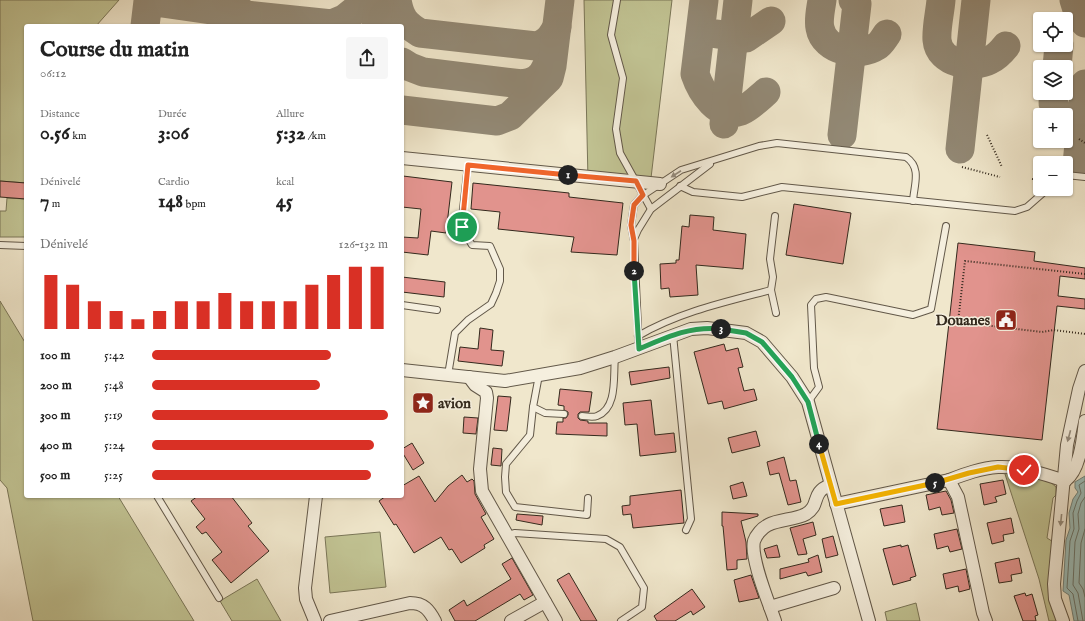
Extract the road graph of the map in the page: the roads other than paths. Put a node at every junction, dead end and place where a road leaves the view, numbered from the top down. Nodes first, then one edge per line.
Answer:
1 (617, 0) edge
2 (404, 158) edge
3 (712, 162) junction
4 (468, 165) junction
5 (1073, 176) edge
6 (1085, 177) edge
7 (636, 181) junction
8 (660, 184) junction
9 (680, 186) junction
10 (643, 195) junction
11 (1040, 196) edge
12 (913, 201) junction
13 (651, 209) junction
14 (775, 216) dead end
15 (946, 226) dead end
16 (634, 241) junction
17 (0, 245) edge
18 (24, 246) edge
19 (771, 290) junction
20 (404, 305) edge
21 (437, 310) dead end
22 (776, 313) dead end
23 (673, 335) junction
24 (638, 336) junction
25 (639, 349) junction
26 (615, 357) junction
27 (404, 370) edge
28 (1085, 371) edge
29 (448, 375) junction
30 (539, 375) junction
31 (469, 377) junction
32 (808, 402) junction
33 (533, 407) junction
34 (564, 414) dead end
35 (582, 416) dead end
36 (1085, 421) edge
37 (949, 480) junction
38 (1065, 481) junction
39 (830, 485) junction
40 (158, 498) edge
41 (316, 498) edge
42 (588, 498) dead end
43 (836, 504) junction
44 (686, 530) dead end
45 (507, 535) junction
46 (834, 588) dead end
47 (219, 598) dead end
48 (545, 602) junction
49 (770, 607) junction
50 (314, 621) edge
51 (330, 621) edge
52 (435, 621) edge
53 (511, 621) edge
54 (556, 621) edge
55 (621, 621) edge
56 (775, 621) edge
57 (869, 621) edge
58 (986, 621) edge
59 (1063, 621) edge

1 - 7 lane
2 - 4 street
3 -> 8 lane
3 - 9 lane
3 - 12 lane
4 - 7 street
4 - 29 lane
5 - 6 lane
7 - 8 street
7 - 10 lane
8 - 10 lane
9 - 12 lane
9 - 13 lane
10 - 13 lane
10 - 16 lane
11 - 12 lane
13 - 16 lane
14 - 19 lane
15 - 32 lane
16 - 24 lane
17 - 18 lane
19 - 22 lane
19 - 24 lane
20 - 21 lane
23 - 25 street
23 - 32 street
23 - 44 lane
24 - 25 lane
25 - 26 street
26 - 30 street
26 - 35 lane
27 - 29 street
28 -> 38 street
29 - 31 street
30 - 31 street
30 - 33 lane
31 - 45 street
32 - 39 street
33 - 34 lane
33 - 42 lane
36 - 38 street
37 - 38 street
37 - 43 street
37 - 58 street
38 -> 59 street
39 - 43 street
39 - 49 street
40 - 47 lane
41 - 50 street
43 - 57 street
45 - 48 street
45 - 55 lane
46 - 49 street
48 - 53 street
48 - 54 street
49 - 56 street
51 - 52 street

